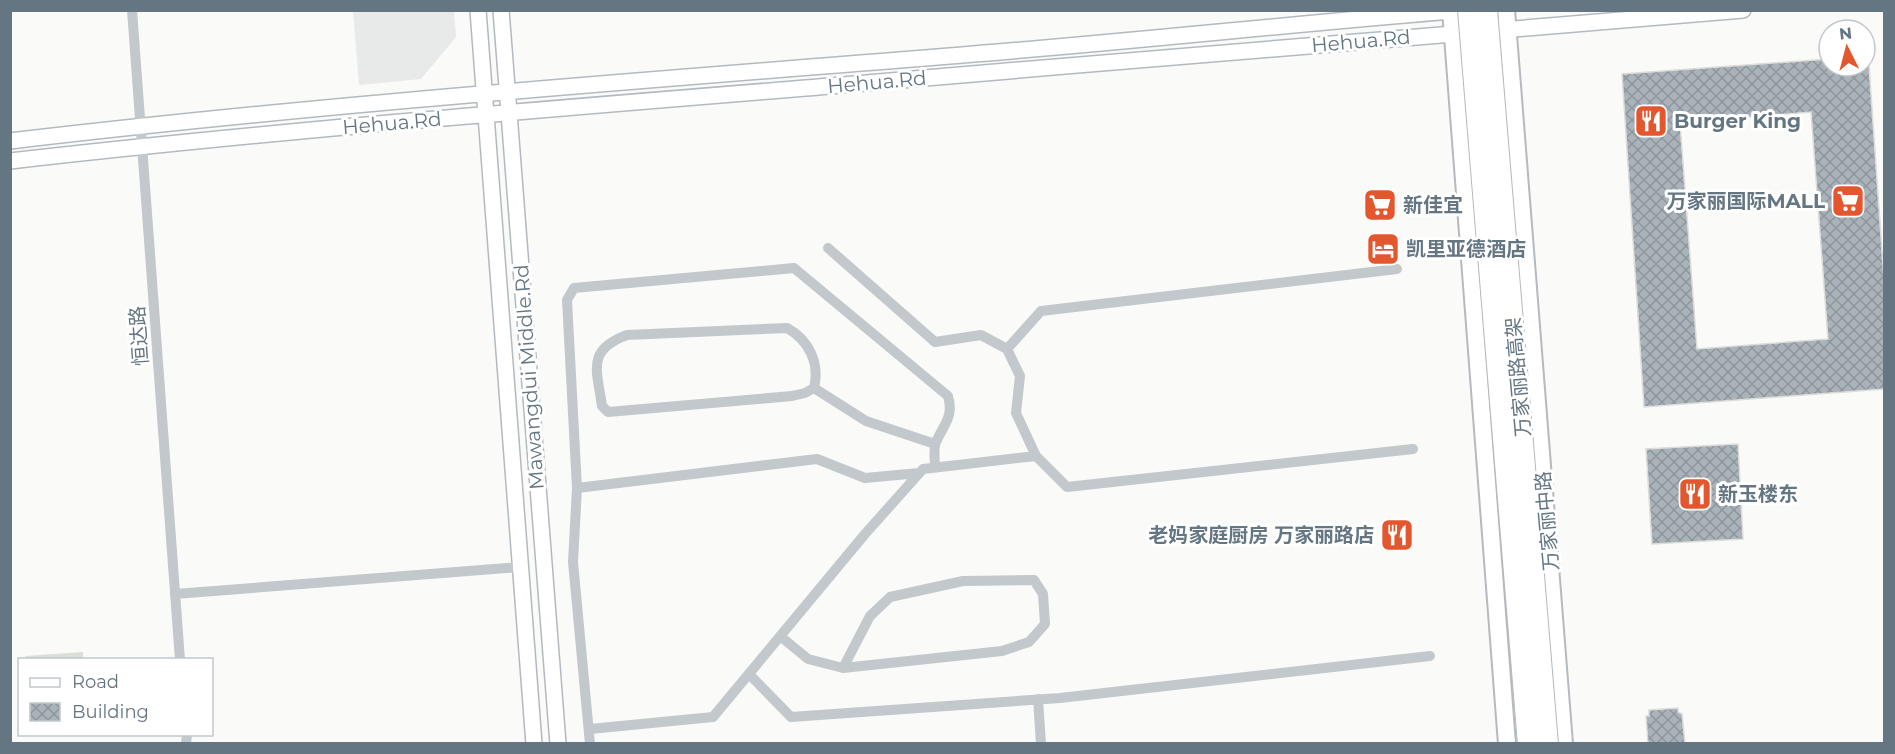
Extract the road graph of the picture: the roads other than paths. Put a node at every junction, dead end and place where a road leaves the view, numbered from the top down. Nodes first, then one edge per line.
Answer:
1 (132, 10) edge
2 (478, 10) edge
3 (501, 10) edge
4 (1487, 10) edge
5 (1506, 10) edge
6 (1743, 10) edge
7 (1459, 11) edge
8 (1508, 28) junction
9 (1454, 32) junction
10 (507, 92) junction
11 (484, 93) junction
12 (509, 113) junction
13 (486, 115) junction
14 (142, 125) junction
15 (10, 141) edge
16 (144, 146) junction
17 (10, 161) edge
18 (828, 248) dead end
19 (1397, 270) dead end
20 (1007, 349) junction
21 (814, 388) junction
22 (935, 444) junction
23 (1413, 449) dead end
24 (1036, 456) junction
25 (934, 467) junction
26 (919, 473) junction
27 (577, 488) junction
28 (521, 567) junction
29 (175, 594) junction
30 (780, 636) junction
31 (1430, 656) dead end
32 (180, 658) edge
33 (843, 668) junction
34 (749, 674) junction
35 (1038, 699) junction
36 (590, 729) junction
37 (534, 744) edge
38 (558, 744) edge
39 (590, 744) edge
40 (1041, 744) edge
41 (1507, 744) edge
42 (1528, 744) edge
43 (1548, 744) edge
44 (1564, 744) edge

1 - 14 street, 恒达路
2 - 11 main road, Mawangdui Middle.Rd
3 - 10 main road, Mawangdui Middle.Rd
4 - 43 highway, 万家丽路高架, bridge
5 - 8 main road, 万家丽中路
6 - 8 main road, Hehua.Rd
7 - 9 main road
7 - 10 main road, Hehua.Rd
7 - 42 highway, 万家丽路高架, bridge
8 - 9 main road, Hehua.Rd
8 - 44 main road, 万家丽中路
9 - 12 main road, Hehua.Rd
9 - 41 main road
10 - 11 main road, Hehua.Rd
10 - 12 main road, Mawangdui Middle.Rd
11 - 13 main road, Mawangdui Middle.Rd
11 - 14 main road, Hehua.Rd
12 - 13 main road, Hehua.Rd
12 - 38 main road, Mawangdui Middle.Rd
13 - 16 main road, Hehua.Rd
13 - 28 main road, Mawangdui Middle.Rd
14 - 15 main road, Hehua.Rd
14 - 16 street, 恒达路
16 - 17 main road, Hehua.Rd
16 - 29 street, 恒达路
18 - 20 street
19 - 20 street
20 - 24 street
21 - 21 street
21 - 22 street
22 - 25 street
22 - 27 street
23 - 24 street
24 - 25 street
25 - 26 street
26 - 27 street
26 - 30 street
27 - 36 street
28 - 29 street
28 - 37 main road, Mawangdui Middle.Rd
29 - 32 street, 恒达路
30 - 33 street
30 - 34 street
31 - 35 street
33 - 33 street
34 - 35 street
34 - 36 street
35 - 40 street
36 - 39 street

